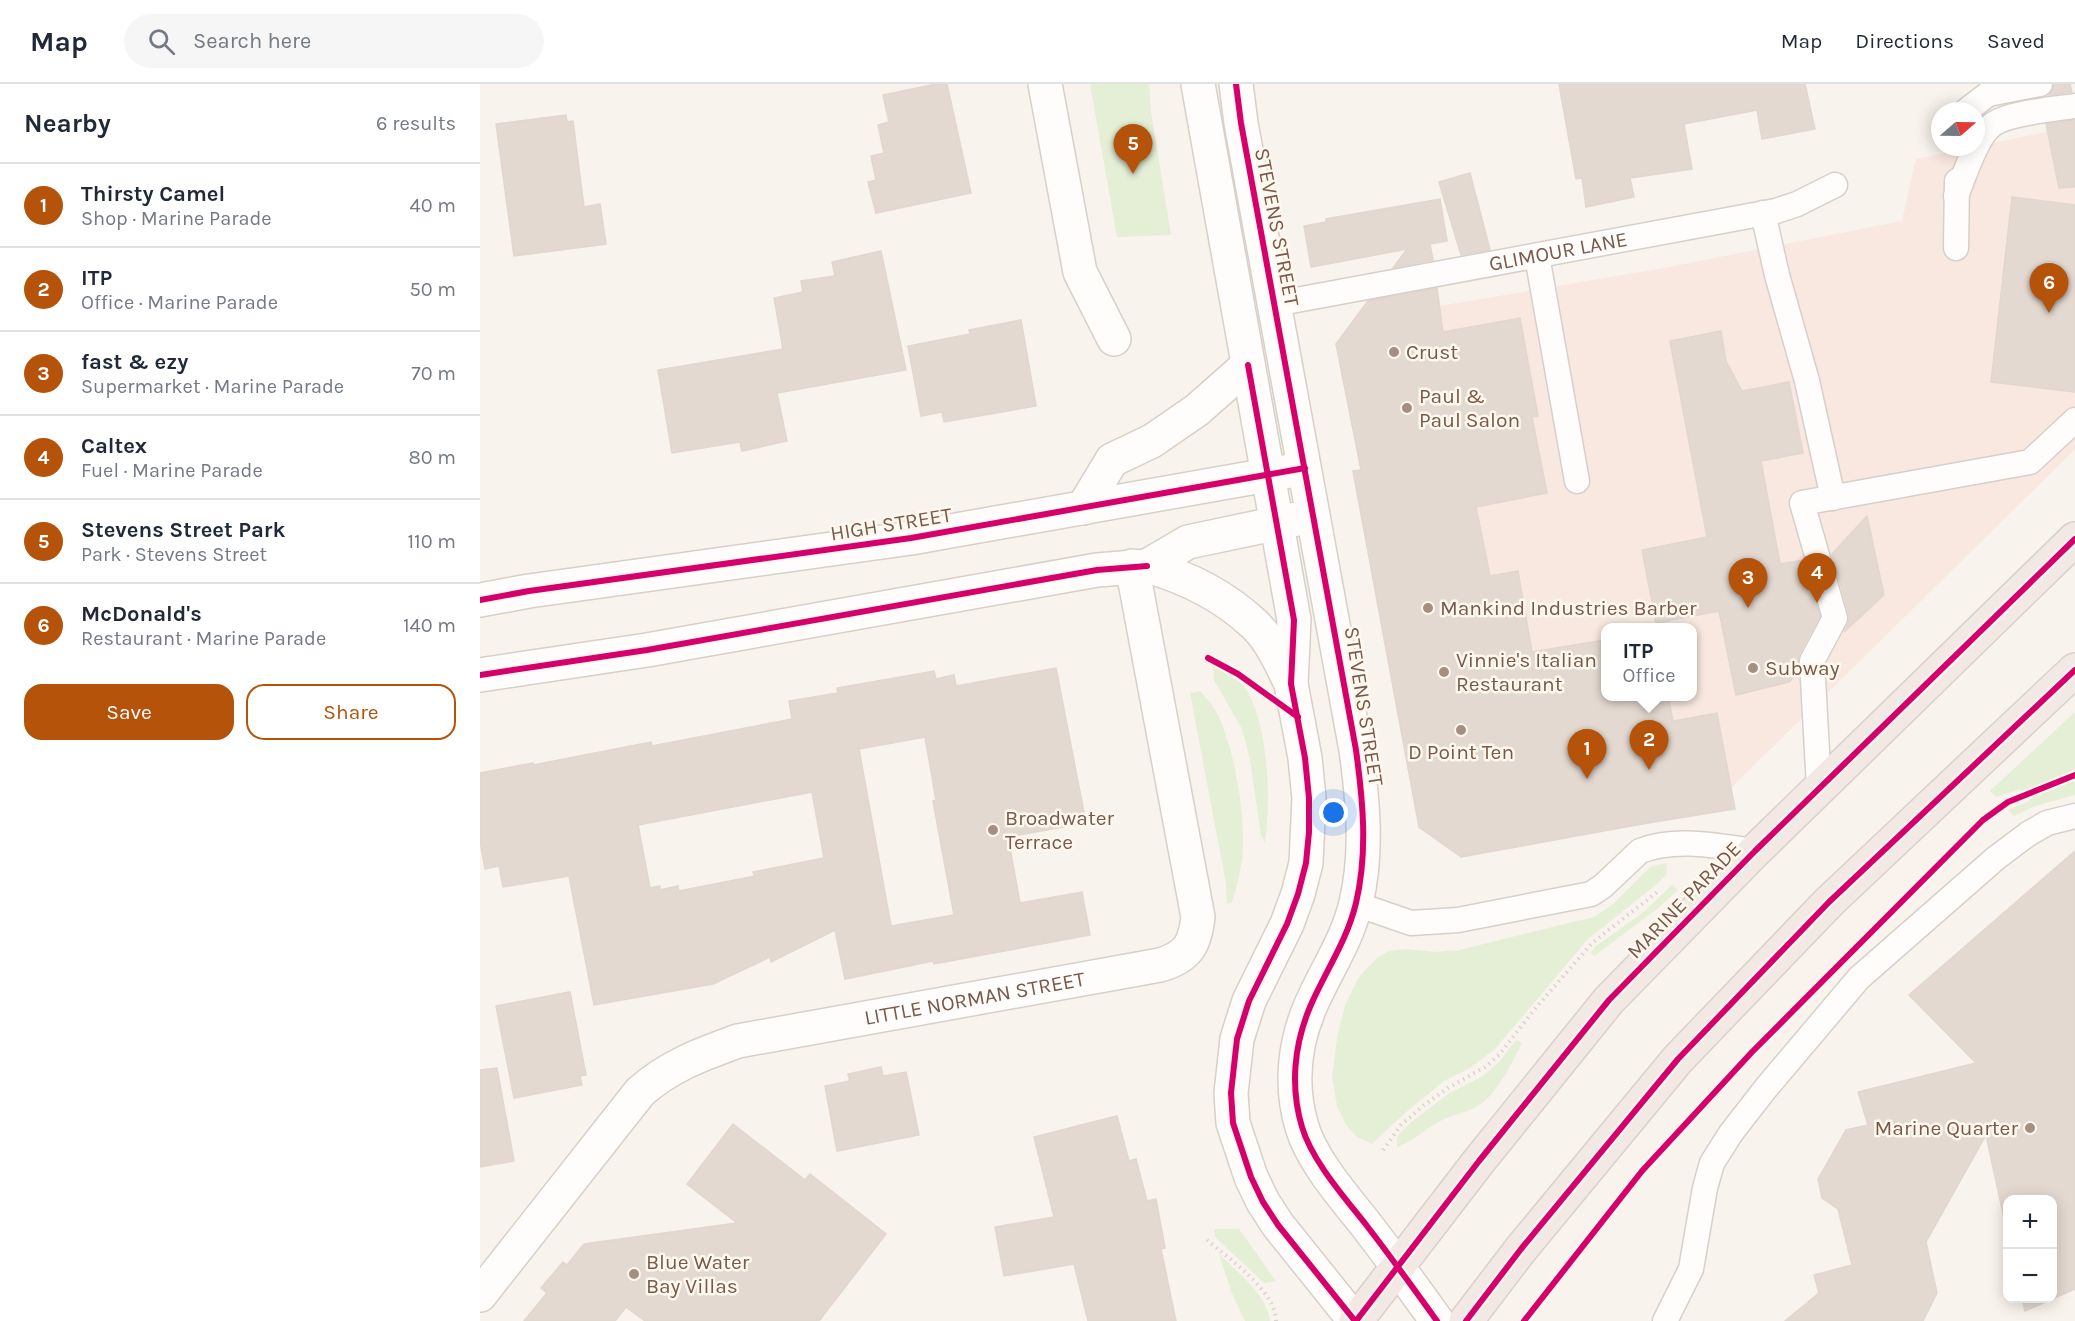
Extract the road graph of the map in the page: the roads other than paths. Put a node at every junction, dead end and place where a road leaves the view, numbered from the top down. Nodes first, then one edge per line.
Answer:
1 (1045, 84) edge
2 (1198, 84) edge
3 (1236, 84) edge
4 (2040, 84) edge
5 (1978, 102) edge
6 (2075, 106) edge
7 (1958, 156) edge
8 (1836, 185) dead end
9 (1956, 196) junction
10 (1762, 213) junction
11 (1956, 248) dead end
12 (1537, 256) junction
13 (1275, 304) junction
14 (1114, 339) dead end
15 (1248, 365) junction
16 (2075, 420) edge
17 (1305, 468) junction
18 (1267, 475) junction
19 (1577, 480) dead end
20 (1833, 498) junction
21 (1083, 508) junction
22 (1313, 516) junction
23 (1277, 523) junction
24 (2075, 539) edge
25 (1139, 566) junction
26 (480, 600) edge
27 (2075, 670) edge
28 (480, 675) edge
29 (1291, 684) junction
30 (1819, 787) junction
31 (2075, 816) edge
32 (1755, 851) junction
33 (1356, 904) junction
34 (1397, 1266) junction
35 (480, 1295) edge
36 (1356, 1321) edge
37 (1437, 1321) edge
38 (1466, 1321) edge
39 (1665, 1321) edge

1 - 14 main road
2 - 15 main road
3 - 13 main road, STEVENS STREET
4 - 5 lane
6 - 9 lane
7 - 9 lane
8 - 10 lane, GLIMOUR LANE
9 - 11 lane
10 - 12 lane, GLIMOUR LANE
10 - 20 lane
12 - 13 lane, GLIMOUR LANE
12 - 19 lane
13 - 17 main road, STEVENS STREET
15 - 18 main road
15 - 21 main road
16 - 20 lane
17 - 18 main road, HIGH STREET
17 - 22 main road, STEVENS STREET
18 - 21 main road, HIGH STREET
18 - 23 main road
20 - 30 lane
21 - 26 main road, HIGH STREET
22 - 23 main road
22 - 33 main road, STEVENS STREET
23 - 25 main road
23 - 29 main road
24 - 30 highway, MARINE PARADE
25 - 28 main road
25 - 29 main road
25 - 35 main road, LITTLE NORMAN STREET
27 - 38 highway
29 - 36 main road
30 - 32 highway, MARINE PARADE
31 - 39 lane
32 - 33 lane
32 - 34 highway, MARINE PARADE
33 - 34 main road, STEVENS STREET
34 - 36 highway, MARINE PARADE
34 - 37 main road, STEVENS STREET

